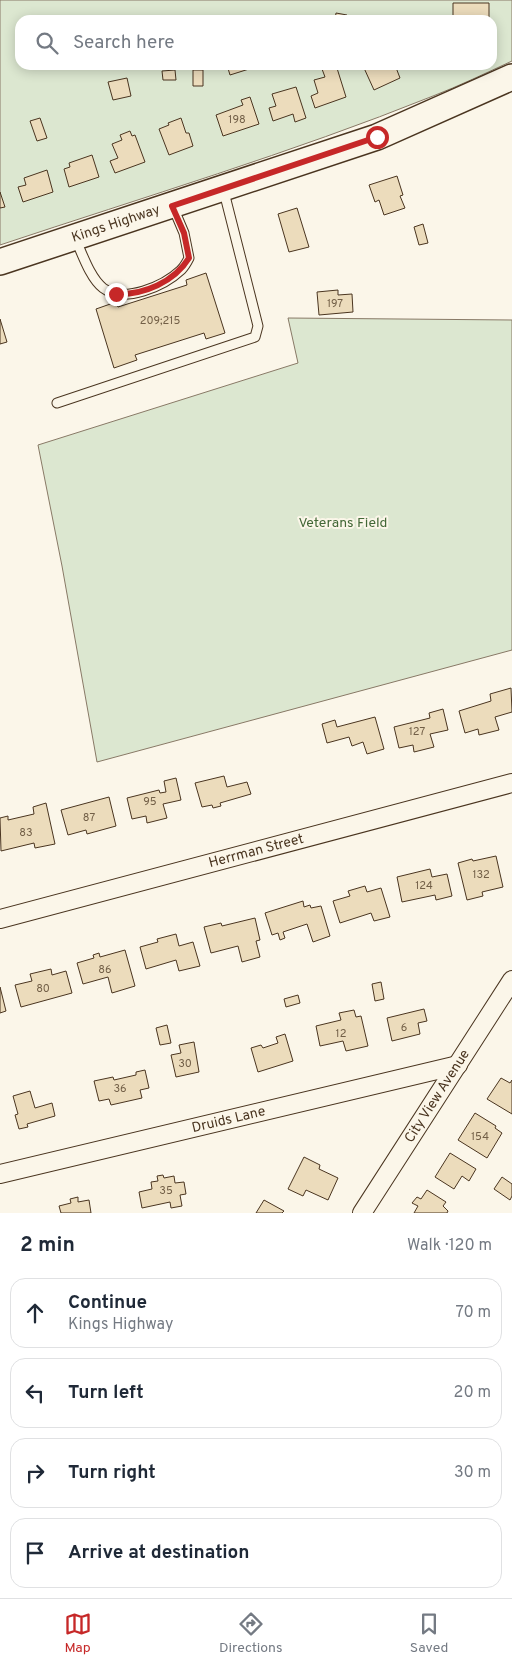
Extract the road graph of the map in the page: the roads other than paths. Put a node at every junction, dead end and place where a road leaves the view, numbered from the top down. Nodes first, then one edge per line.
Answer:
1 (512, 77) edge
2 (223, 188) junction
3 (172, 206) junction
4 (75, 238) junction
5 (0, 262) edge
6 (57, 403) dead end
7 (512, 784) edge
8 (0, 919) edge
9 (512, 980) edge
10 (458, 1065) junction
11 (0, 1174) edge
12 (362, 1213) edge

1 - 2 main road, Kings Highway
2 - 3 main road, Kings Highway
2 - 6 lane
3 - 4 main road, Kings Highway
3 - 4 lane
4 - 5 main road, Kings Highway
7 - 8 street, Herrman Street
9 - 10 street, City View Avenue
10 - 11 street, Druids Lane
10 - 12 street, City View Avenue

